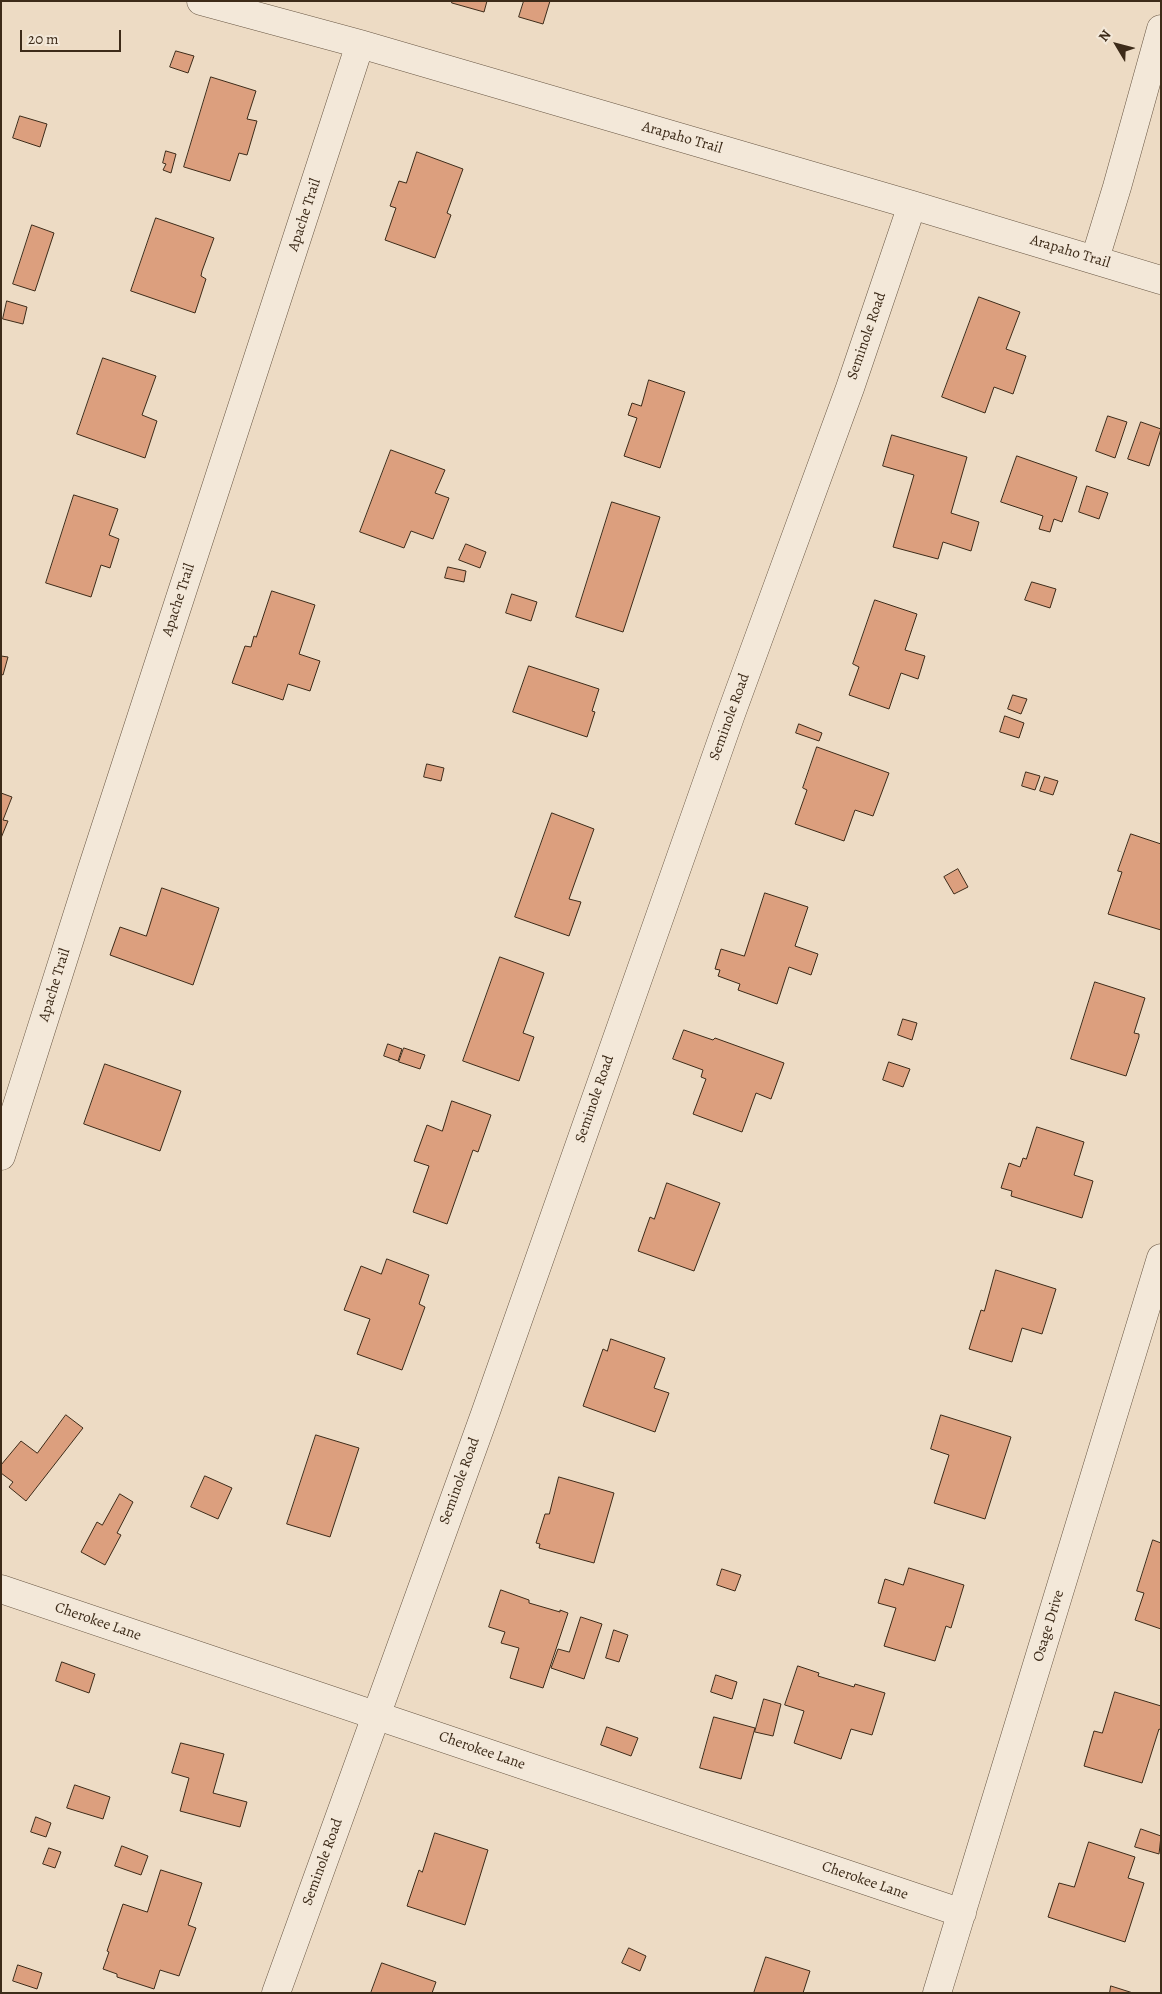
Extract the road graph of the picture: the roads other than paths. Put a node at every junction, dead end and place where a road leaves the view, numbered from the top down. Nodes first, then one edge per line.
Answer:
1 (201, 1) edge
2 (1161, 29) edge
3 (360, 44) junction
4 (912, 205) junction
5 (1095, 260) junction
6 (1161, 280) edge
7 (1, 1156) edge
8 (1161, 1258) edge
9 (1, 1589) edge
10 (376, 1715) junction
11 (962, 1914) junction
12 (276, 1993) edge
13 (937, 1993) edge

1 - 3 street, Arapaho Trail
2 - 5 street
3 - 4 street, Arapaho Trail
3 - 7 street, Apache Trail
4 - 5 street, Arapaho Trail
4 - 10 street, Seminole Road
5 - 6 street, Arapaho Trail
8 - 11 street, Osage Drive
9 - 10 street, Cherokee Lane
10 - 11 street, Cherokee Lane
10 - 12 street, Seminole Road
11 - 13 street, Osage Drive

